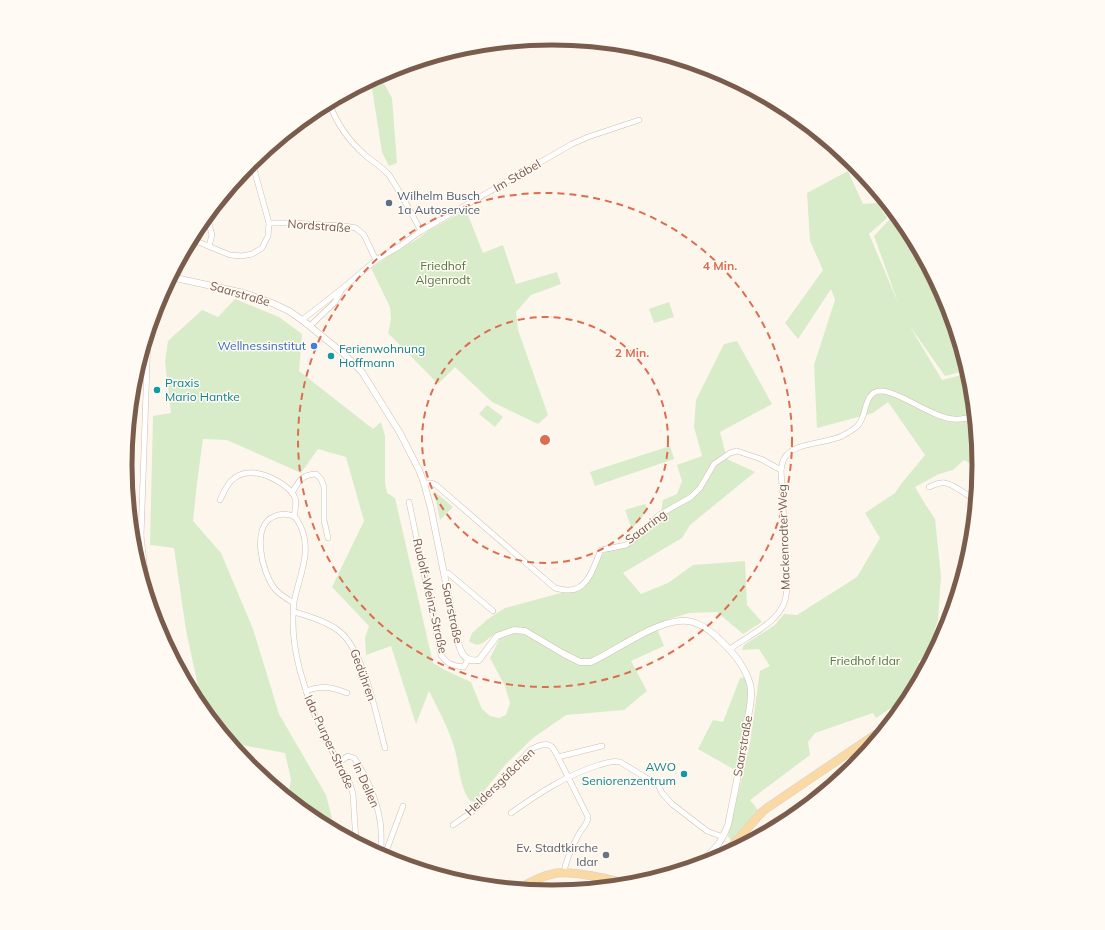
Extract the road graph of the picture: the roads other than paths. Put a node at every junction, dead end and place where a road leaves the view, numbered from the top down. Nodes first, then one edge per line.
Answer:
1 (331, 108) edge
2 (640, 120) dead end
3 (254, 170) edge
4 (209, 223) edge
5 (269, 223) junction
6 (421, 231) junction
7 (197, 241) edge
8 (209, 246) junction
9 (376, 260) junction
10 (177, 277) edge
11 (176, 278) edge
12 (181, 279) junction
13 (343, 288) junction
14 (302, 320) junction
15 (310, 326) junction
16 (147, 355) edge
17 (970, 417) edge
18 (781, 470) junction
19 (424, 483) junction
20 (929, 487) dead end
21 (292, 493) junction
22 (971, 498) edge
23 (220, 500) dead end
24 (409, 502) dead end
25 (294, 516) junction
26 (141, 536) junction
27 (328, 538) dead end
28 (140, 539) edge
29 (144, 559) edge
30 (444, 573) junction
31 (294, 603) junction
32 (493, 611) dead end
33 (294, 612) junction
34 (730, 649) junction
35 (468, 659) junction
36 (306, 691) junction
37 (347, 693) dead end
38 (867, 743) edge
39 (602, 746) dead end
40 (385, 748) dead end
41 (558, 758) junction
42 (338, 763) junction
43 (568, 777) junction
44 (403, 806) dead end
45 (511, 813) dead end
46 (454, 825) dead end
47 (356, 836) edge
48 (723, 837) junction
49 (734, 844) edge
50 (381, 848) edge
51 (386, 851) edge
52 (708, 855) edge
53 (564, 872) junction
54 (611, 880) edge
55 (527, 884) edge

1 - 6 street
2 - 6 street, Im Stäbel
3 - 5 street
4 - 8 street
5 - 8 street
5 - 9 street, Nordstraße
6 - 9 street, Im Stäbel
7 - 8 street
9 - 13 street, Im Stäbel
10 - 12 street, Saarstraße
11 - 12 street, Saarstraße
12 - 14 street, Saarstraße
13 - 14 street, Im Stäbel
13 - 15 street, Im Stäbel
14 - 15 street, Saarstraße
15 - 19 street, Saarstraße
16 - 26 street
17 - 18 street
18 - 19 street, Saarring
18 - 34 street, Mackenrodter Weg
19 - 30 street, Saarstraße
20 - 22 street
21 - 23 street
21 - 25 street
21 - 27 street
24 - 35 street, Rudolf-Weinz-Straße
25 - 31 street, Ida-Purper-Straße
25 - 31 street
26 - 28 street
26 - 29 street
30 - 32 street
30 - 35 street, Saarstraße
31 - 33 street, Ida-Purper-Straße
33 - 36 street, Ida-Purper-Straße
33 - 40 street, Gedühren
34 - 35 street, Saarstraße
34 - 48 street, Saarstraße
36 - 37 street, Ida-Purper-Straße
36 - 42 street, Ida-Purper-Straße
38 - 49 main road
39 - 41 street
41 - 43 street, Heldersgäßchen
41 - 46 street, Heldersgäßchen
42 - 47 street, Ida-Purper-Straße
42 - 50 street, In Dellen
43 - 45 street
43 - 48 street
43 - 53 street, Heldersgäßchen
44 - 51 street
48 - 52 street, Saarstraße
53 - 54 main road
53 - 55 main road

